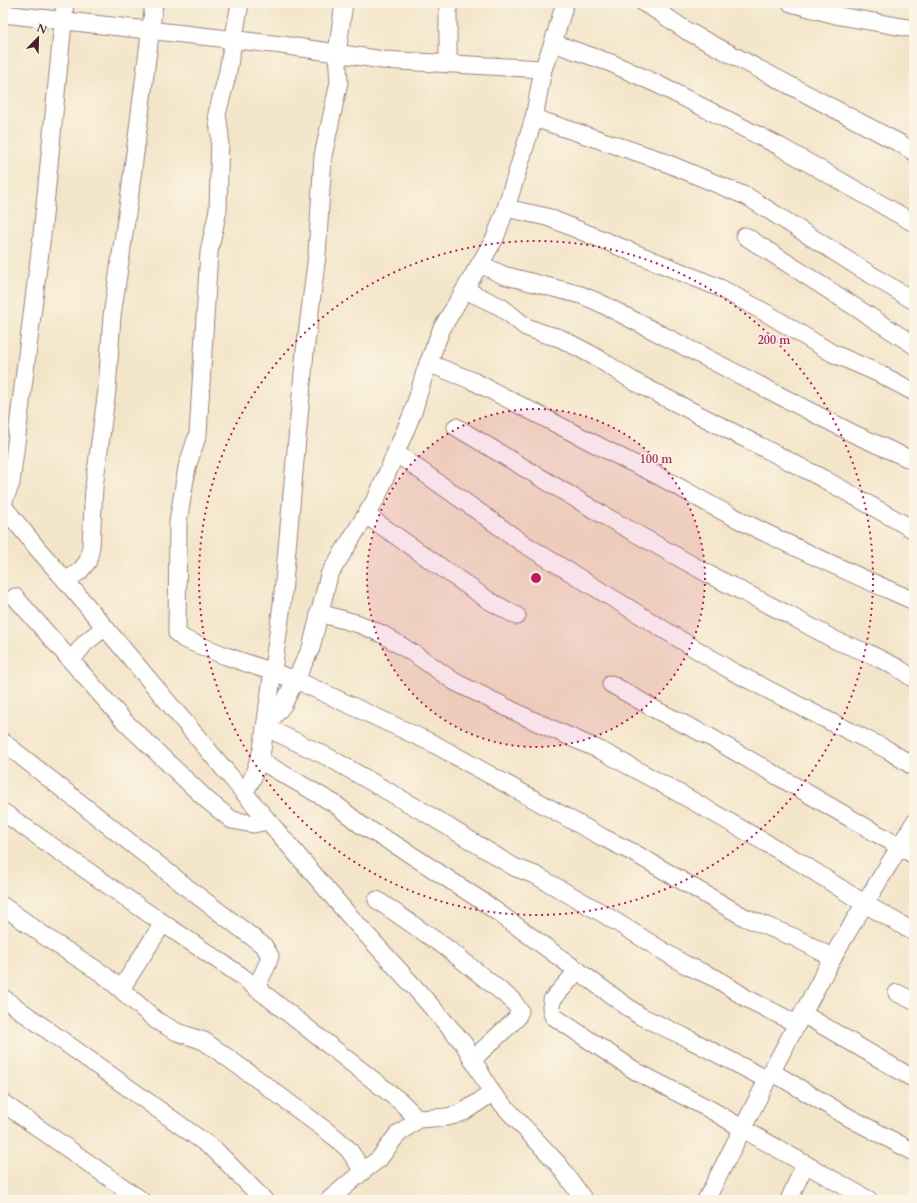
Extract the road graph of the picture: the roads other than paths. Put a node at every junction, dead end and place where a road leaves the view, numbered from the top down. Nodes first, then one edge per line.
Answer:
1 (65, 3) edge
2 (154, 3) edge
3 (240, 3) edge
4 (344, 3) edge
5 (448, 3) edge
6 (565, 3) edge
7 (644, 3) edge
8 (791, 3) edge
9 (3, 14) edge
10 (63, 20) junction
11 (914, 29) edge
12 (151, 30) junction
13 (234, 40) junction
14 (553, 43) junction
15 (337, 53) junction
16 (448, 64) junction
17 (543, 69) junction
18 (534, 118) junction
19 (914, 152) edge
20 (506, 208) junction
21 (914, 223) edge
22 (745, 236) dead end
23 (480, 264) junction
24 (465, 290) junction
25 (914, 301) edge
26 (914, 345) edge
27 (428, 363) junction
28 (914, 392) edge
29 (456, 427) dead end
30 (396, 453) junction
31 (914, 461) edge
32 (3, 505) edge
33 (366, 515) junction
34 (914, 530) edge
35 (66, 581) junction
36 (15, 597) dead end
37 (914, 601) edge
38 (319, 614) junction
39 (517, 616) dead end
40 (105, 627) junction
41 (71, 661) junction
42 (272, 673) junction
43 (914, 679) edge
44 (296, 680) junction
45 (611, 684) dead end
46 (265, 727) junction
47 (3, 742) edge
48 (259, 760) junction
49 (914, 767) edge
50 (244, 793) junction
51 (3, 812) edge
52 (268, 820) junction
53 (914, 823) edge
54 (907, 851) edge
55 (377, 900) dead end
56 (865, 904) junction
57 (3, 906) edge
58 (162, 923) junction
59 (914, 932) edge
60 (833, 958) junction
61 (578, 970) junction
62 (256, 988) junction
63 (121, 989) junction
64 (897, 993) dead end
65 (3, 998) edge
66 (914, 1001) edge
67 (800, 1019) junction
68 (472, 1060) junction
69 (770, 1076) junction
70 (914, 1079) edge
71 (492, 1094) junction
72 (3, 1103) edge
73 (418, 1118) junction
74 (743, 1129) junction
75 (914, 1152) edge
76 (806, 1164) junction
77 (363, 1171) junction
78 (142, 1200) edge
79 (264, 1200) edge
80 (329, 1200) edge
81 (584, 1200) edge
82 (706, 1200) edge
83 (789, 1200) edge
84 (869, 1200) edge

1 - 10 street
2 - 12 street
3 - 13 street
4 - 15 street
5 - 16 street
6 - 14 street
7 - 19 street
8 - 11 street
9 - 10 street
10 - 12 street
10 - 32 street
12 - 13 street
12 - 35 street
13 - 15 street
13 - 42 street
14 - 17 street
14 - 21 street
15 - 16 street
15 - 42 street
16 - 17 street
17 - 18 street
18 - 20 street
18 - 25 street
20 - 23 street
20 - 28 street
22 - 26 street
23 - 24 street
23 - 31 street
24 - 27 street
24 - 34 street
27 - 30 street
27 - 37 street
29 - 43 street
30 - 33 street
30 - 49 street
32 - 35 street
33 - 38 street
33 - 39 street
35 - 40 street
36 - 41 street
38 - 44 street
38 - 56 street
40 - 41 street
40 - 50 street
41 - 52 street
42 - 44 street
42 - 46 street
44 - 46 street
44 - 60 street
45 - 54 street
46 - 48 street
46 - 67 street
47 - 62 street
48 - 50 street
48 - 61 street
50 - 52 street
51 - 58 street
52 - 68 street
53 - 54 street
54 - 56 street
55 - 68 street
56 - 59 street
56 - 60 street
57 - 63 street
58 - 62 street
58 - 63 street
60 - 67 street
61 - 69 street
61 - 74 street
62 - 73 street
63 - 77 street
64 - 66 street
65 - 79 street
67 - 69 street
67 - 70 street
68 - 71 street
69 - 74 street
69 - 75 street
71 - 73 street
71 - 81 street
72 - 78 street
73 - 77 street
74 - 76 street
74 - 82 street
76 - 83 street
76 - 84 street
77 - 80 street

